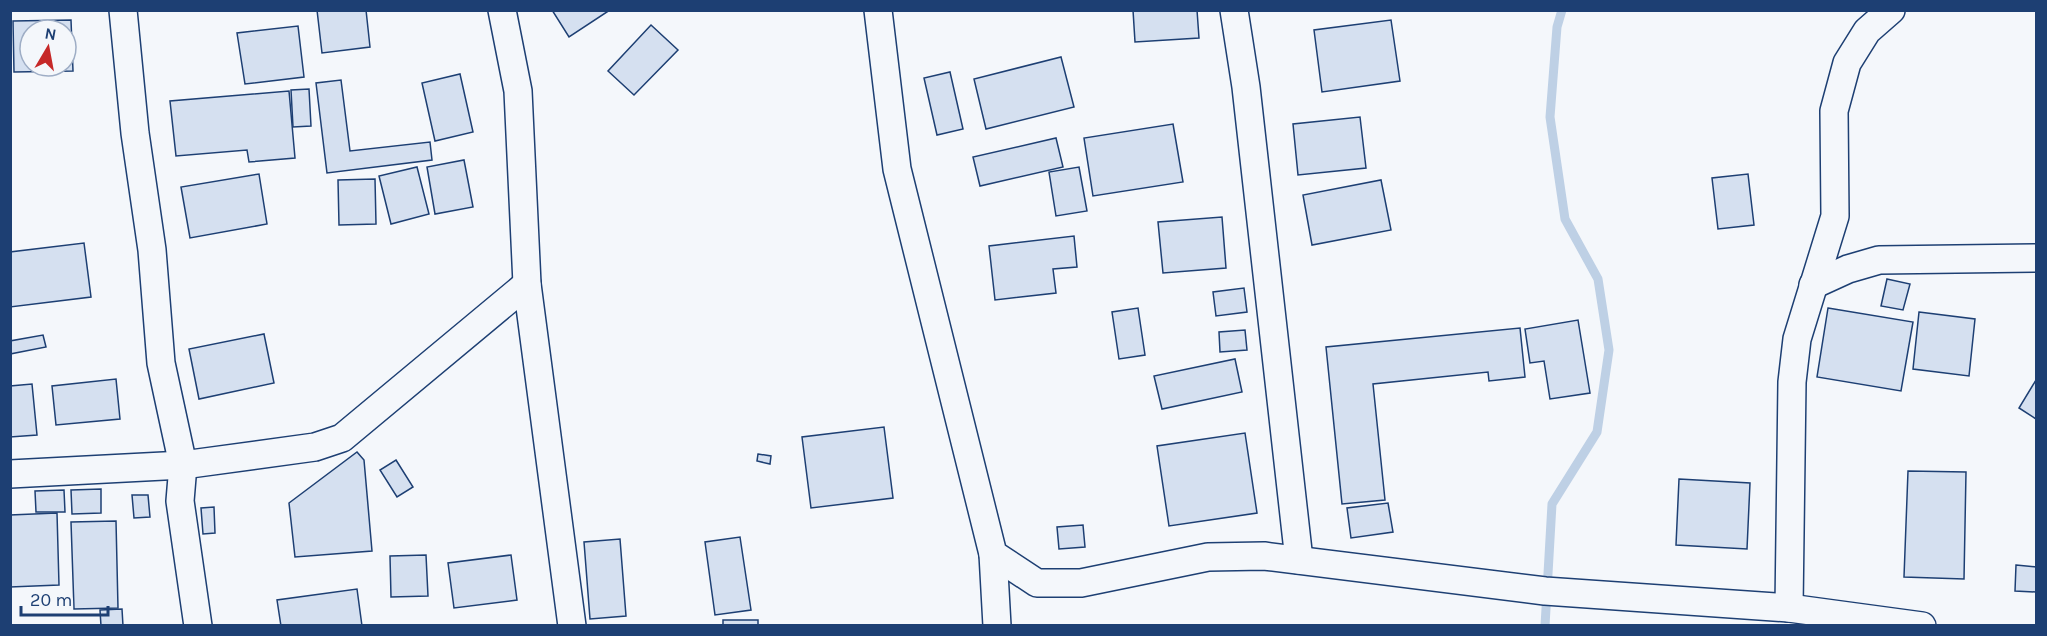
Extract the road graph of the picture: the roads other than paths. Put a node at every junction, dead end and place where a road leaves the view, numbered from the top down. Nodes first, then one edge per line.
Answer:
1 (123, 10) edge
2 (502, 10) edge
3 (878, 10) edge
4 (1234, 10) edge
5 (1891, 10) edge
6 (2037, 258) edge
7 (527, 284) junction
8 (1813, 285) junction
9 (183, 465) junction
10 (10, 474) edge
11 (993, 554) junction
12 (1299, 560) junction
13 (1789, 608) junction
14 (198, 626) edge
15 (572, 626) edge
16 (997, 626) edge
17 (1922, 626) edge

1 - 9 street
2 - 7 street
3 - 11 street
4 - 12 street
5 - 8 street
6 - 8 street
7 - 9 street
7 - 15 street
8 - 13 street
9 - 10 street
9 - 14 street
11 - 12 street
11 - 16 street
12 - 13 street
13 - 17 street

